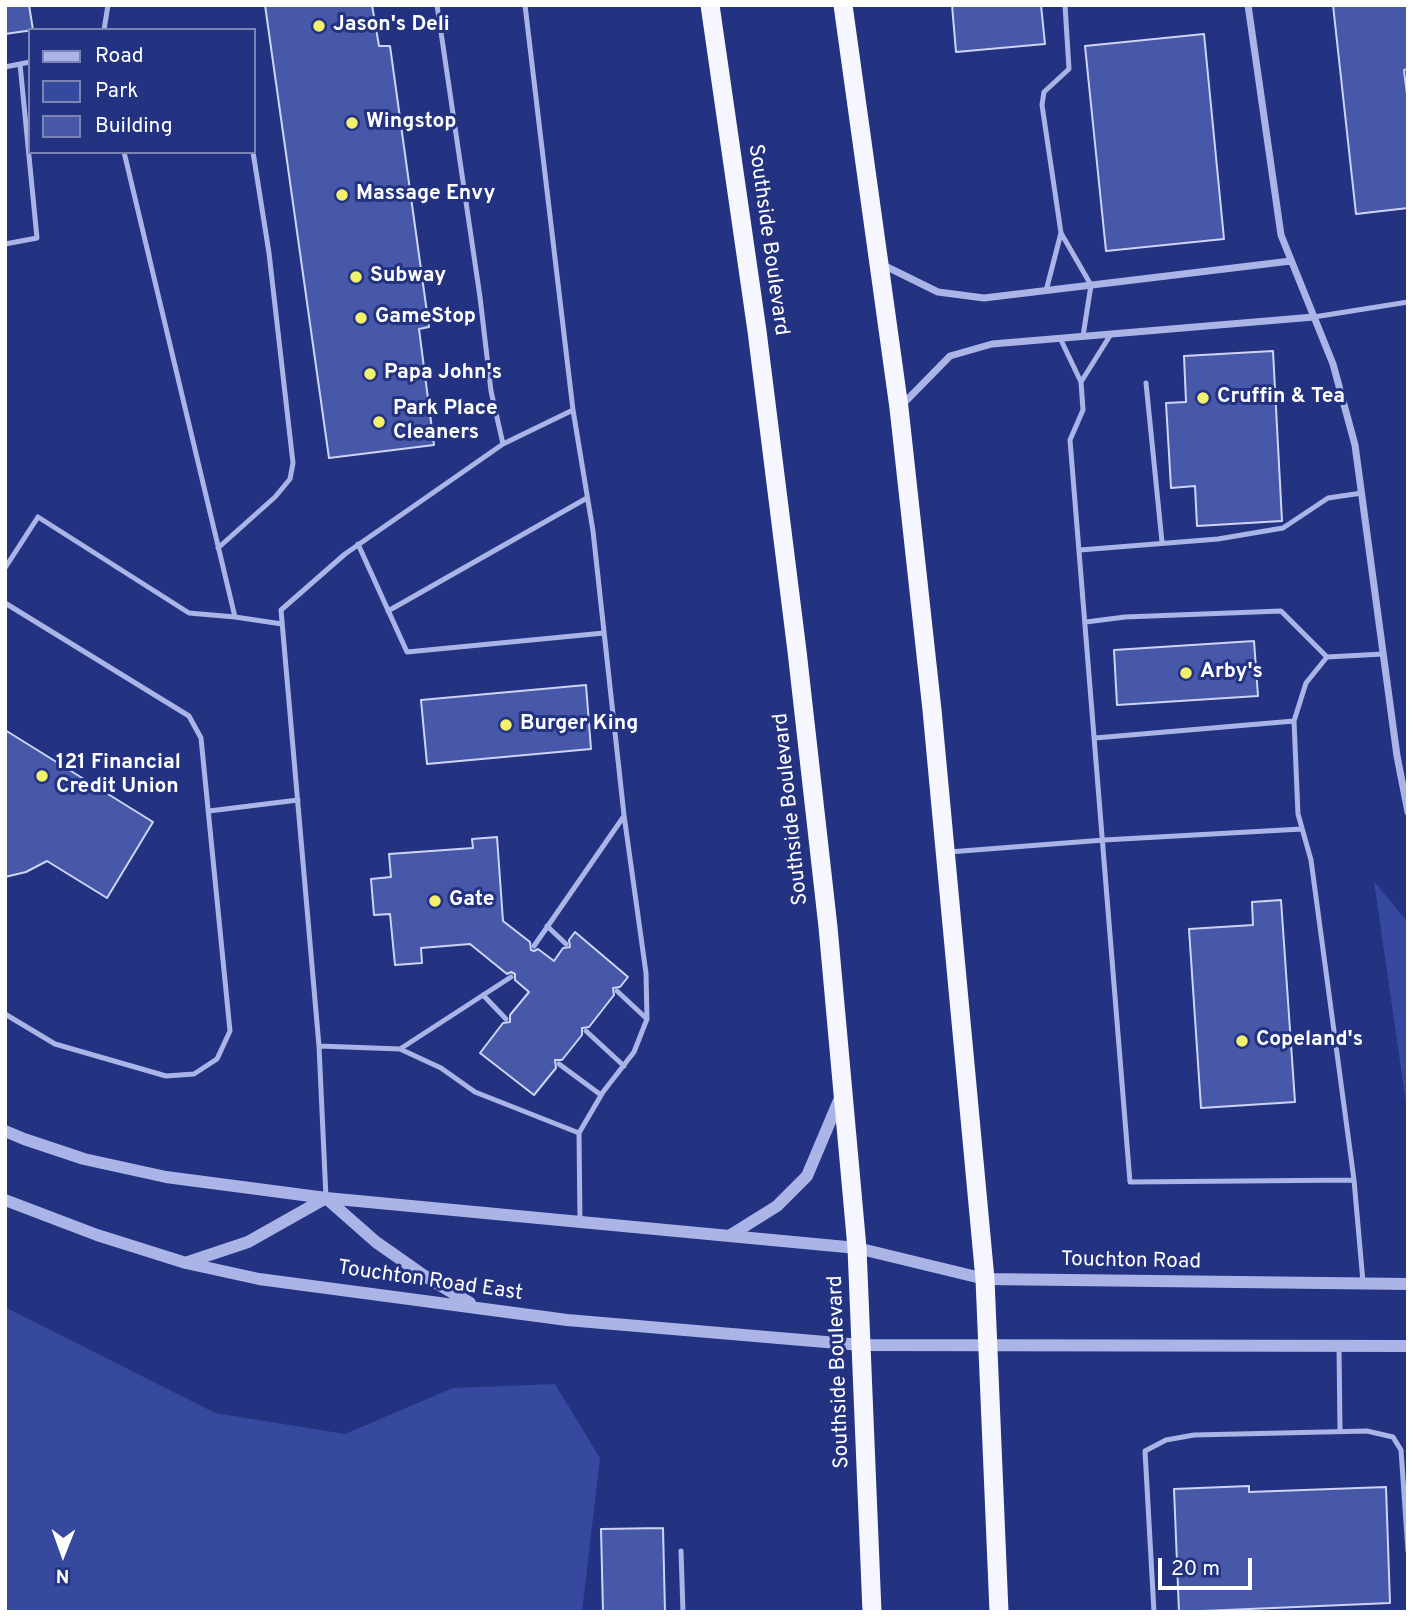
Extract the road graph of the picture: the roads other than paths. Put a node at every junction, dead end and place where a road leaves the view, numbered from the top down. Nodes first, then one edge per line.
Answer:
1 (108, 5) edge
2 (437, 5) edge
3 (525, 5) edge
4 (710, 5) edge
5 (844, 5) edge
6 (1065, 5) edge
7 (1248, 5) edge
8 (104, 28) edge
9 (28, 62) edge
10 (20, 64) junction
11 (5, 66) edge
12 (28, 146) edge
13 (29, 154) edge
14 (124, 154) edge
15 (253, 154) edge
16 (1061, 233) junction
17 (5, 244) edge
18 (1291, 261) junction
19 (880, 263) junction
20 (1091, 285) junction
21 (1046, 291) junction
22 (1408, 302) edge
23 (1314, 317) junction
24 (1111, 334) junction
25 (1083, 337) junction
26 (1060, 338) junction
27 (1081, 382) junction
28 (1146, 383) dead end
29 (899, 408) junction
30 (573, 410) junction
31 (503, 444) junction
32 (1362, 494) junction
33 (587, 498) junction
34 (1162, 542) junction
35 (358, 544) junction
36 (218, 548) junction
37 (1080, 550) junction
38 (5, 568) edge
39 (5, 603) edge
40 (388, 611) junction
41 (234, 617) junction
42 (1086, 622) junction
43 (282, 624) junction
44 (604, 633) junction
45 (1383, 654) junction
46 (1327, 657) junction
47 (1294, 721) junction
48 (1096, 738) junction
49 (1406, 794) edge
50 (298, 800) junction
51 (209, 811) junction
52 (1408, 812) edge
53 (624, 816) junction
54 (1302, 829) junction
55 (1104, 840) junction
56 (946, 853) junction
57 (547, 926) junction
58 (566, 944) dead end
59 (534, 946) dead end
60 (511, 977) dead end
61 (617, 991) dead end
62 (482, 995) junction
63 (5, 1014) edge
64 (647, 1019) junction
65 (506, 1020) dead end
66 (586, 1031) dead end
67 (319, 1046) junction
68 (400, 1049) junction
69 (559, 1063) dead end
70 (624, 1066) junction
71 (843, 1091) junction
72 (601, 1095) junction
73 (5, 1131) edge
74 (579, 1133) junction
75 (1354, 1180) junction
76 (326, 1198) junction
77 (5, 1200) edge
78 (580, 1221) junction
79 (729, 1236) junction
80 (857, 1248) junction
81 (186, 1263) junction
82 (985, 1279) junction
83 (1363, 1284) junction
84 (1408, 1284) edge
85 (477, 1307) junction
86 (989, 1344) junction
87 (861, 1345) junction
88 (1339, 1346) junction
89 (1408, 1346) edge
90 (1340, 1431) junction
91 (681, 1551) dead end
92 (1408, 1551) edge
93 (683, 1612) edge
94 (872, 1612) edge
95 (999, 1612) edge
96 (1154, 1612) edge

1 - 8 lane
2 - 31 lane
3 - 30 lane
4 - 71 highway, Southside Boulevard
5 - 19 highway
6 - 16 lane
7 - 18 street
9 - 10 lane
10 - 11 lane
10 - 12 lane
13 - 17 lane
14 - 36 lane
15 - 36 lane
16 - 20 lane
16 - 21 lane
18 - 20 street
18 - 23 street
19 - 21 street
19 - 29 highway
20 - 21 street
20 - 25 lane
22 - 23 lane
23 - 24 street
23 - 32 street
24 - 25 street
24 - 27 lane
25 - 26 street
26 - 27 lane
26 - 29 street
27 - 37 lane
28 - 34 lane
29 - 56 highway
30 - 31 lane
30 - 33 lane
31 - 35 lane
32 - 34 lane
32 - 45 street
33 - 40 lane
33 - 44 lane
34 - 37 lane
35 - 40 lane
35 - 43 lane
36 - 41 lane
37 - 42 lane
38 - 41 lane
39 - 51 lane
40 - 44 lane
41 - 43 lane
42 - 46 lane
42 - 48 lane
43 - 50 lane
44 - 53 lane
45 - 46 lane
45 - 49 street
46 - 47 lane
47 - 48 lane
47 - 54 lane
48 - 55 lane
49 - 52 street
50 - 51 lane
50 - 67 lane
51 - 63 lane
53 - 57 lane
53 - 64 lane
54 - 55 lane
54 - 75 lane
55 - 56 lane
55 - 75 lane
56 - 82 highway
57 - 58 lane
57 - 59 lane
60 - 62 lane
61 - 64 lane
62 - 65 lane
62 - 68 lane
64 - 70 lane
66 - 70 lane
67 - 68 lane
67 - 76 lane
68 - 74 lane
69 - 72 lane
70 - 72 lane
71 - 79 street
71 - 80 highway, Southside Boulevard
72 - 74 lane
73 - 76 street
74 - 78 lane
75 - 83 lane
76 - 78 street
76 - 81 street
76 - 85 street
77 - 81 street, Touchton Road East
78 - 79 street
79 - 80 street
80 - 82 street, Touchton Road
80 - 87 highway, Southside Boulevard
81 - 85 street, Touchton Road East
82 - 83 street, Touchton Road
82 - 86 highway
83 - 84 street, Touchton Road
85 - 87 street, Touchton Road East
86 - 87 street
86 - 88 street
86 - 95 highway
87 - 94 highway, Southside Boulevard
88 - 89 street
88 - 90 lane
90 - 92 lane
90 - 96 lane
91 - 93 lane

